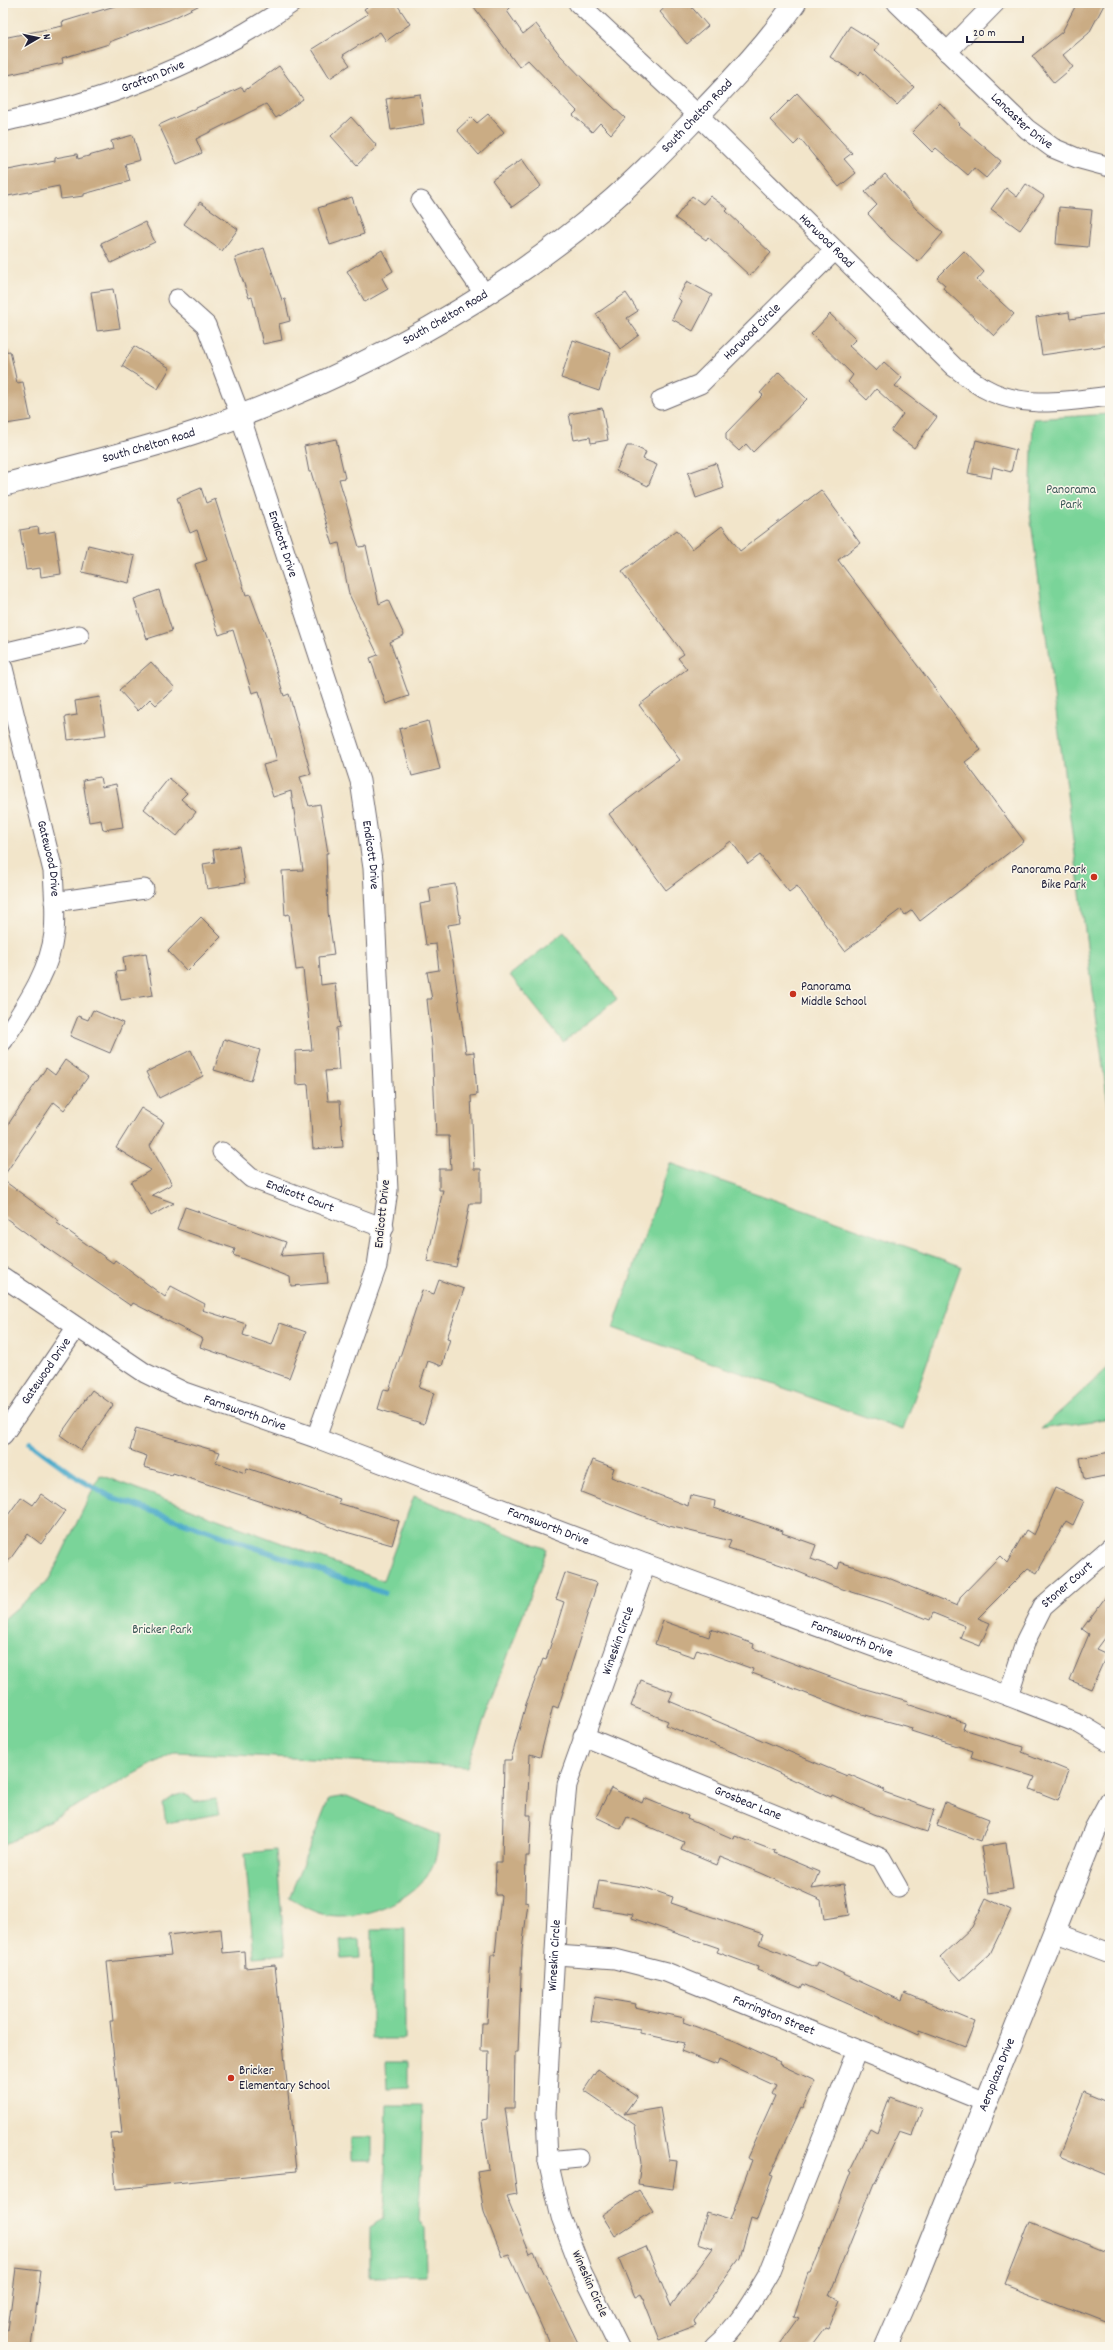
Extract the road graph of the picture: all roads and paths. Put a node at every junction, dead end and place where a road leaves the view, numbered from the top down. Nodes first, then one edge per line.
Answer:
1 (292, 3) edge
2 (578, 3) edge
3 (796, 3) edge
4 (897, 3) edge
5 (995, 3) edge
6 (947, 52) junction
7 (698, 116) junction
8 (3, 122) edge
9 (1110, 167) edge
10 (421, 201) dead end
11 (834, 251) junction
12 (485, 295) junction
13 (177, 299) dead end
14 (1110, 396) edge
15 (661, 400) dead end
16 (240, 415) junction
17 (3, 485) edge
18 (79, 635) dead end
19 (3, 653) edge
20 (3, 668) edge
21 (144, 889) dead end
22 (54, 902) junction
23 (3, 1040) edge
24 (222, 1152) dead end
25 (384, 1228) junction
26 (3, 1277) edge
27 (76, 1328) junction
28 (3, 1435) edge
29 (316, 1438) junction
30 (1110, 1548) edge
31 (646, 1564) junction
32 (1008, 1696) junction
33 (583, 1736) junction
34 (1110, 1742) edge
35 (1110, 1802) edge
36 (898, 1888) dead end
37 (1054, 1932) junction
38 (1110, 1953) edge
39 (556, 1955) junction
40 (857, 2050) junction
41 (986, 2102) junction
42 (579, 2158) dead end
43 (548, 2161) junction
44 (619, 2347) edge
45 (714, 2347) edge
46 (886, 2347) edge

1 - 8 street, Grafton Drive
2 - 7 street, Harwood Road
3 - 7 main road, South Chelton Road
4 - 6 street, Lancaster Drive
5 - 6 street
6 - 9 street, Lancaster Drive
7 - 11 street, Harwood Road
7 - 12 main road, South Chelton Road
10 - 12 street
11 - 14 street, Harwood Road
11 - 15 street, Harwood Circle
12 - 16 main road, South Chelton Road
13 - 16 street, Endicott Drive
16 - 17 main road, South Chelton Road
16 - 25 street, Endicott Drive
18 - 19 street
20 - 22 street, Gatewood Drive
21 - 22 street
22 - 23 street, Gatewood Drive
24 - 25 street, Endicott Court
25 - 29 street, Endicott Drive
26 - 27 street, Farnsworth Drive
27 - 28 street, Gatewood Drive
27 - 29 street, Farnsworth Drive
29 - 31 street, Farnsworth Drive
30 - 32 street, Stoner Court
31 - 32 street, Farnsworth Drive
31 - 33 street, Wineskin Circle
32 - 34 street, Farnsworth Drive
33 - 36 street, Grosbear Lane
33 - 39 street, Wineskin Circle
35 - 37 main road, Aeroplaza Drive
37 - 38 street
37 - 41 main road, Aeroplaza Drive
39 - 40 street, Farrington Street
39 - 43 street, Wineskin Circle
40 - 41 street, Farrington Street
40 - 45 street
41 - 46 main road, Aeroplaza Drive
42 - 43 street
43 - 44 street, Wineskin Circle

